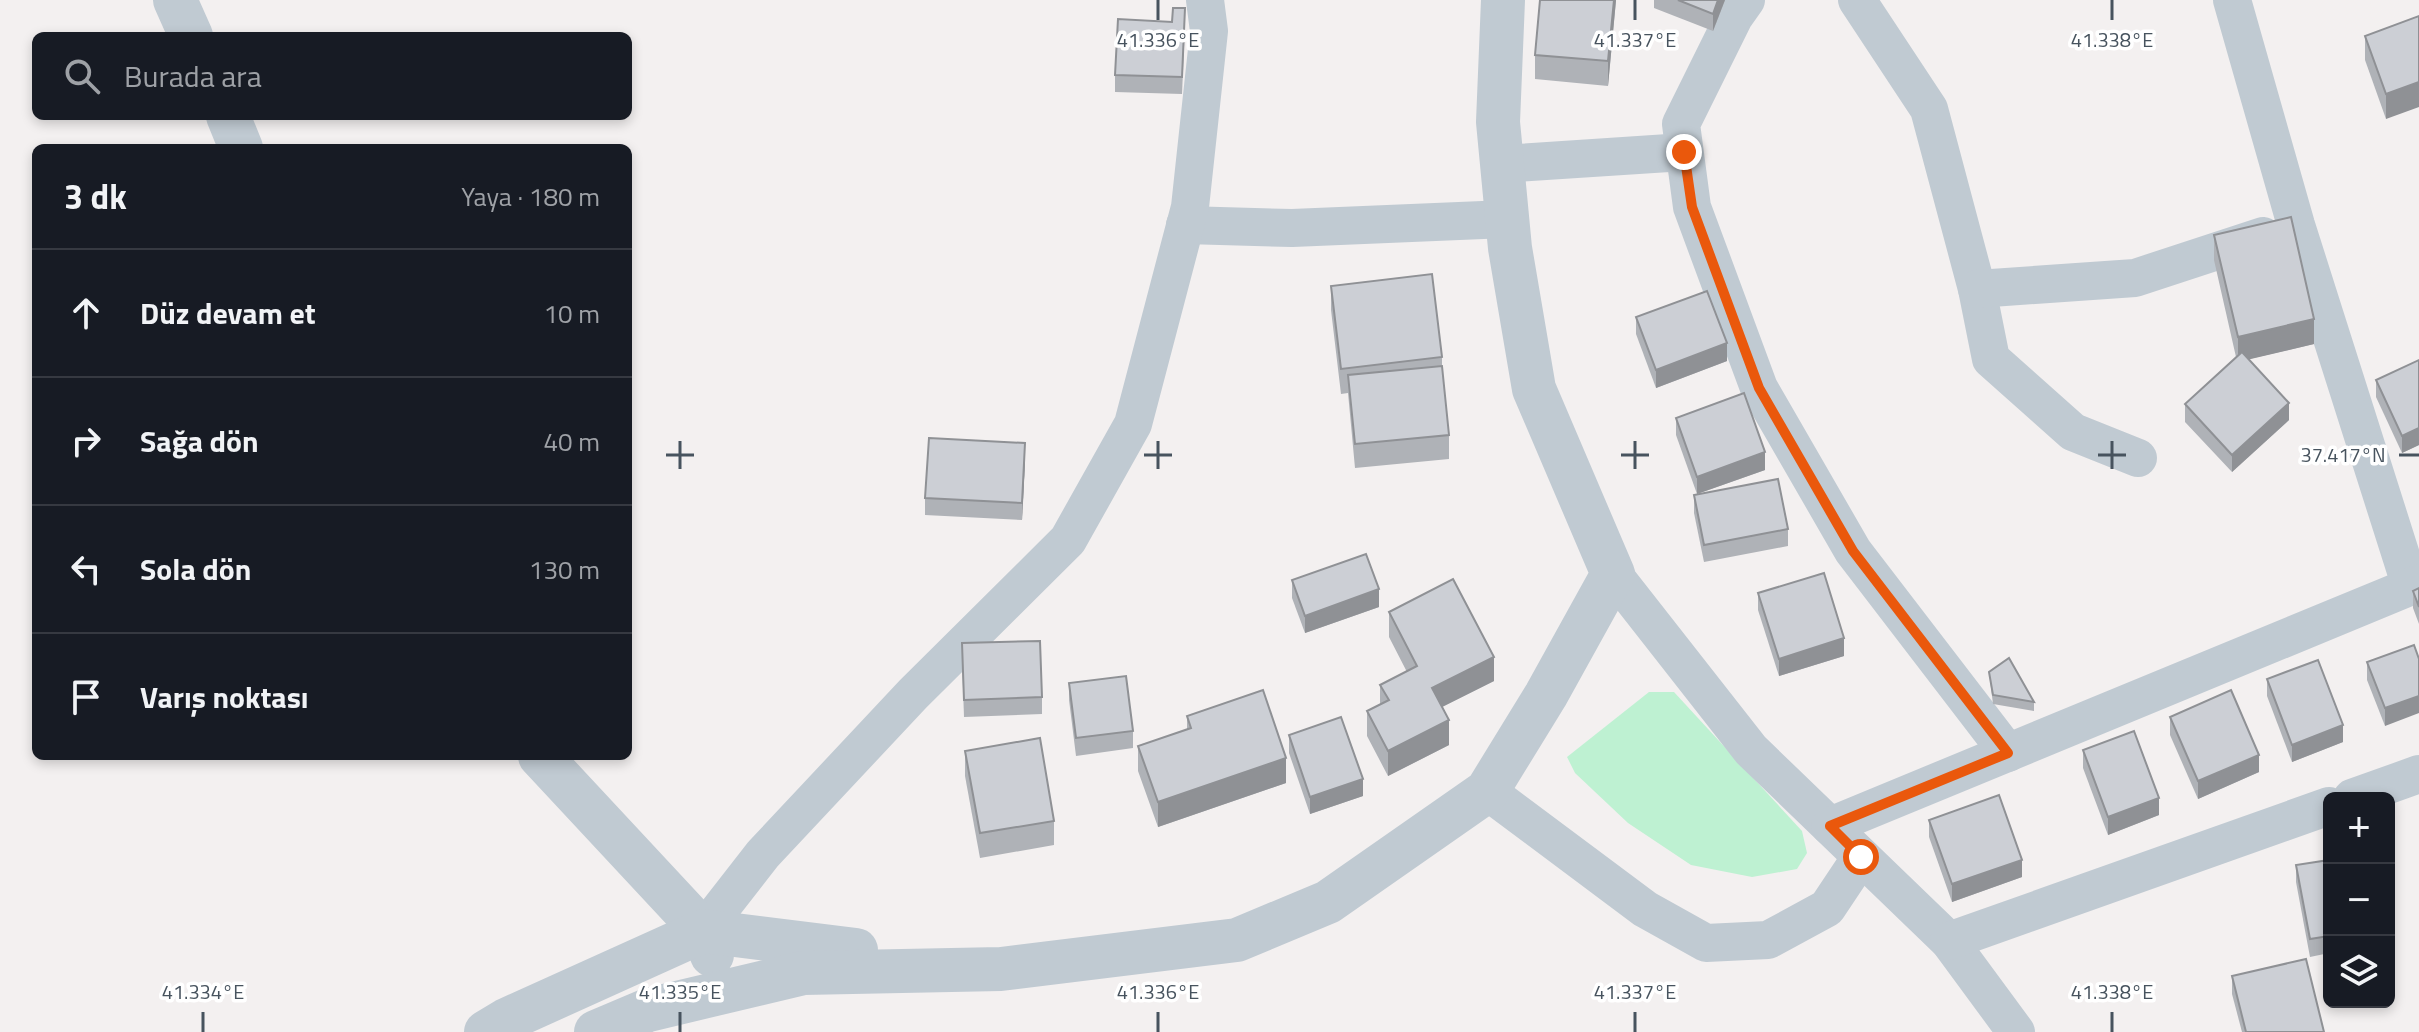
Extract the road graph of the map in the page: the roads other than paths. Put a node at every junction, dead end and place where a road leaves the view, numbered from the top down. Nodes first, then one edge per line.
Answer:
1 (175, 0) edge
2 (1205, 0) edge
3 (1503, 0) edge
4 (1746, 0) edge
5 (1857, 0) edge
6 (2232, 0) edge
7 (189, 32) edge
8 (230, 120) edge
9 (239, 144) edge
10 (1684, 152) junction
11 (1502, 164) junction
12 (1507, 219) junction
13 (1185, 225) junction
14 (2296, 225) junction
15 (1977, 289) junction
16 (2138, 458) dead end
17 (1613, 574) junction
18 (2415, 585) edge
19 (2008, 753) junction
20 (544, 760) edge
21 (2419, 774) edge
22 (1487, 791) junction
23 (2369, 792) edge
24 (2323, 808) edge
25 (1830, 826) junction
26 (1861, 857) junction
27 (703, 931) junction
28 (1949, 941) junction
29 (1001, 969) junction
30 (725, 991) junction
31 (486, 1032) edge
32 (596, 1032) edge
33 (2016, 1032) edge

1 - 7 street
2 - 13 street
3 - 11 street
4 - 10 street
5 - 15 street
6 - 14 street
8 - 9 street
10 - 11 street
10 - 19 street
11 - 12 street
12 - 13 street
12 - 17 street
13 - 27 street
14 - 15 street
14 - 18 street
15 - 16 street
17 - 22 street
17 - 25 street
18 - 19 street
19 - 25 street
20 - 27 street
21 - 23 street
22 - 26 street
22 - 29 street
24 - 28 street
25 - 26 street
26 - 28 street
27 - 29 street
27 - 30 street
27 - 31 street
28 - 33 street
29 - 30 street
30 - 32 street

